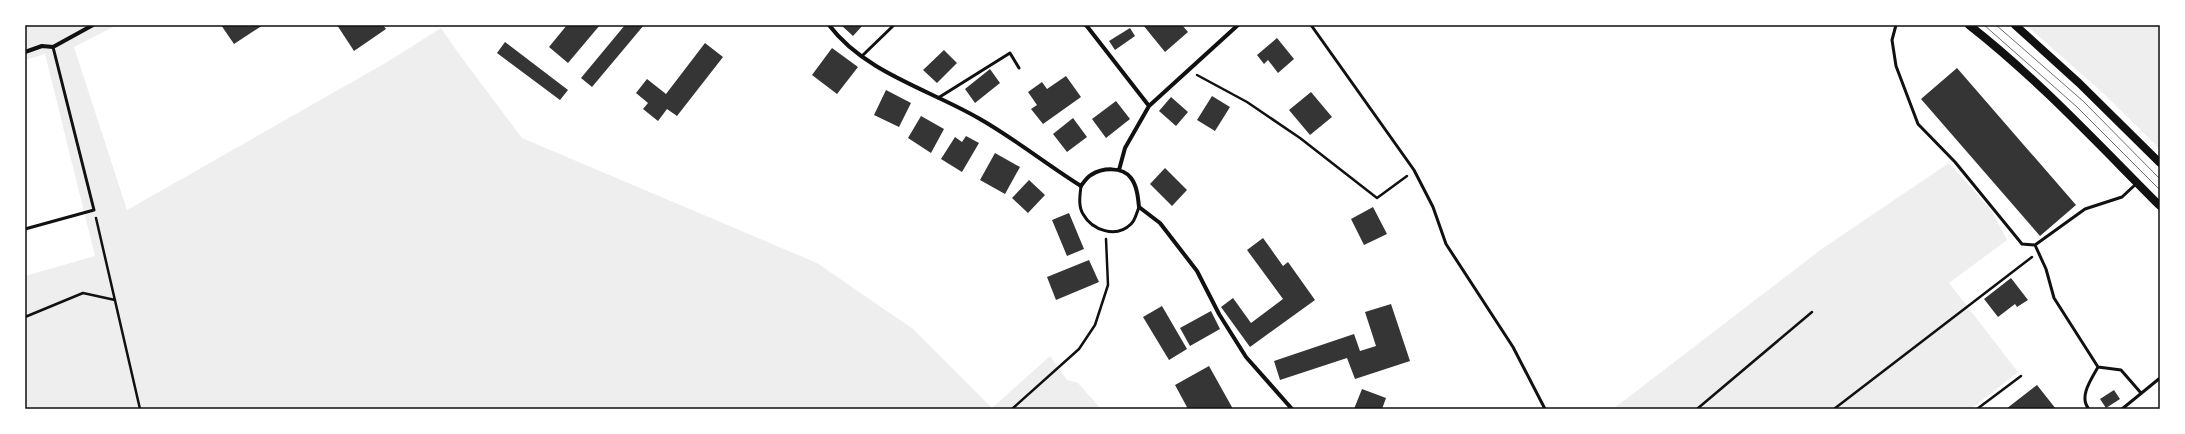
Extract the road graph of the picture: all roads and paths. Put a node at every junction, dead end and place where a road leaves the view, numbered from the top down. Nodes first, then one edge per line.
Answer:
1 (93, 25) edge
2 (829, 25) edge
3 (894, 25) edge
4 (1086, 25) edge
5 (1238, 25) edge
6 (1311, 25) edge
7 (1896, 25) edge
8 (1969, 25) edge
9 (2015, 25) edge
10 (53, 47) junction
11 (25, 52) edge
12 (862, 56) junction
13 (1019, 68) dead end
14 (1189, 71) junction
15 (938, 98) junction
16 (1149, 106) junction
17 (2160, 163) edge
18 (1119, 170) junction
19 (1414, 170) junction
20 (2137, 183) junction
21 (1080, 186) junction
22 (2160, 206) edge
23 (1139, 207) junction
24 (94, 210) junction
25 (25, 229) edge
26 (1106, 233) junction
27 (2036, 245) junction
28 (2038, 252) junction
29 (115, 300) junction
30 (1812, 312) dead end
31 (25, 317) edge
32 (2098, 367) junction
33 (2021, 376) dead end
34 (2160, 378) edge
35 (2141, 393) junction
36 (140, 409) edge
37 (1012, 409) edge
38 (1292, 409) edge
39 (1545, 409) edge
40 (1697, 409) edge
41 (1834, 409) edge
42 (1977, 409) edge
43 (2089, 409) edge
44 (2122, 409) edge

1 - 10 street
2 - 12 street
3 - 12 lane
4 - 16 street
5 - 14 street
6 - 19 lane
7 - 27 lane
8 - 20 main road
9 - 17 main road
10 - 11 street
10 - 24 lane
12 - 15 street
13 - 15 lane
14 - 16 street
14 - 19 path
15 - 21 street
16 - 18 street
18 - 21 street
18 - 23 street
19 - 39 lane
20 - 22 main road
20 - 27 lane
21 - 26 lane
23 - 26 lane
23 - 38 street
24 - 25 lane
24 - 29 path
26 - 37 path
27 - 28 lane
28 - 32 lane
28 - 41 path
29 - 31 path
29 - 36 path
30 - 40 path
32 - 35 lane
32 - 43 lane
33 - 42 path
34 - 35 lane
35 - 44 lane

